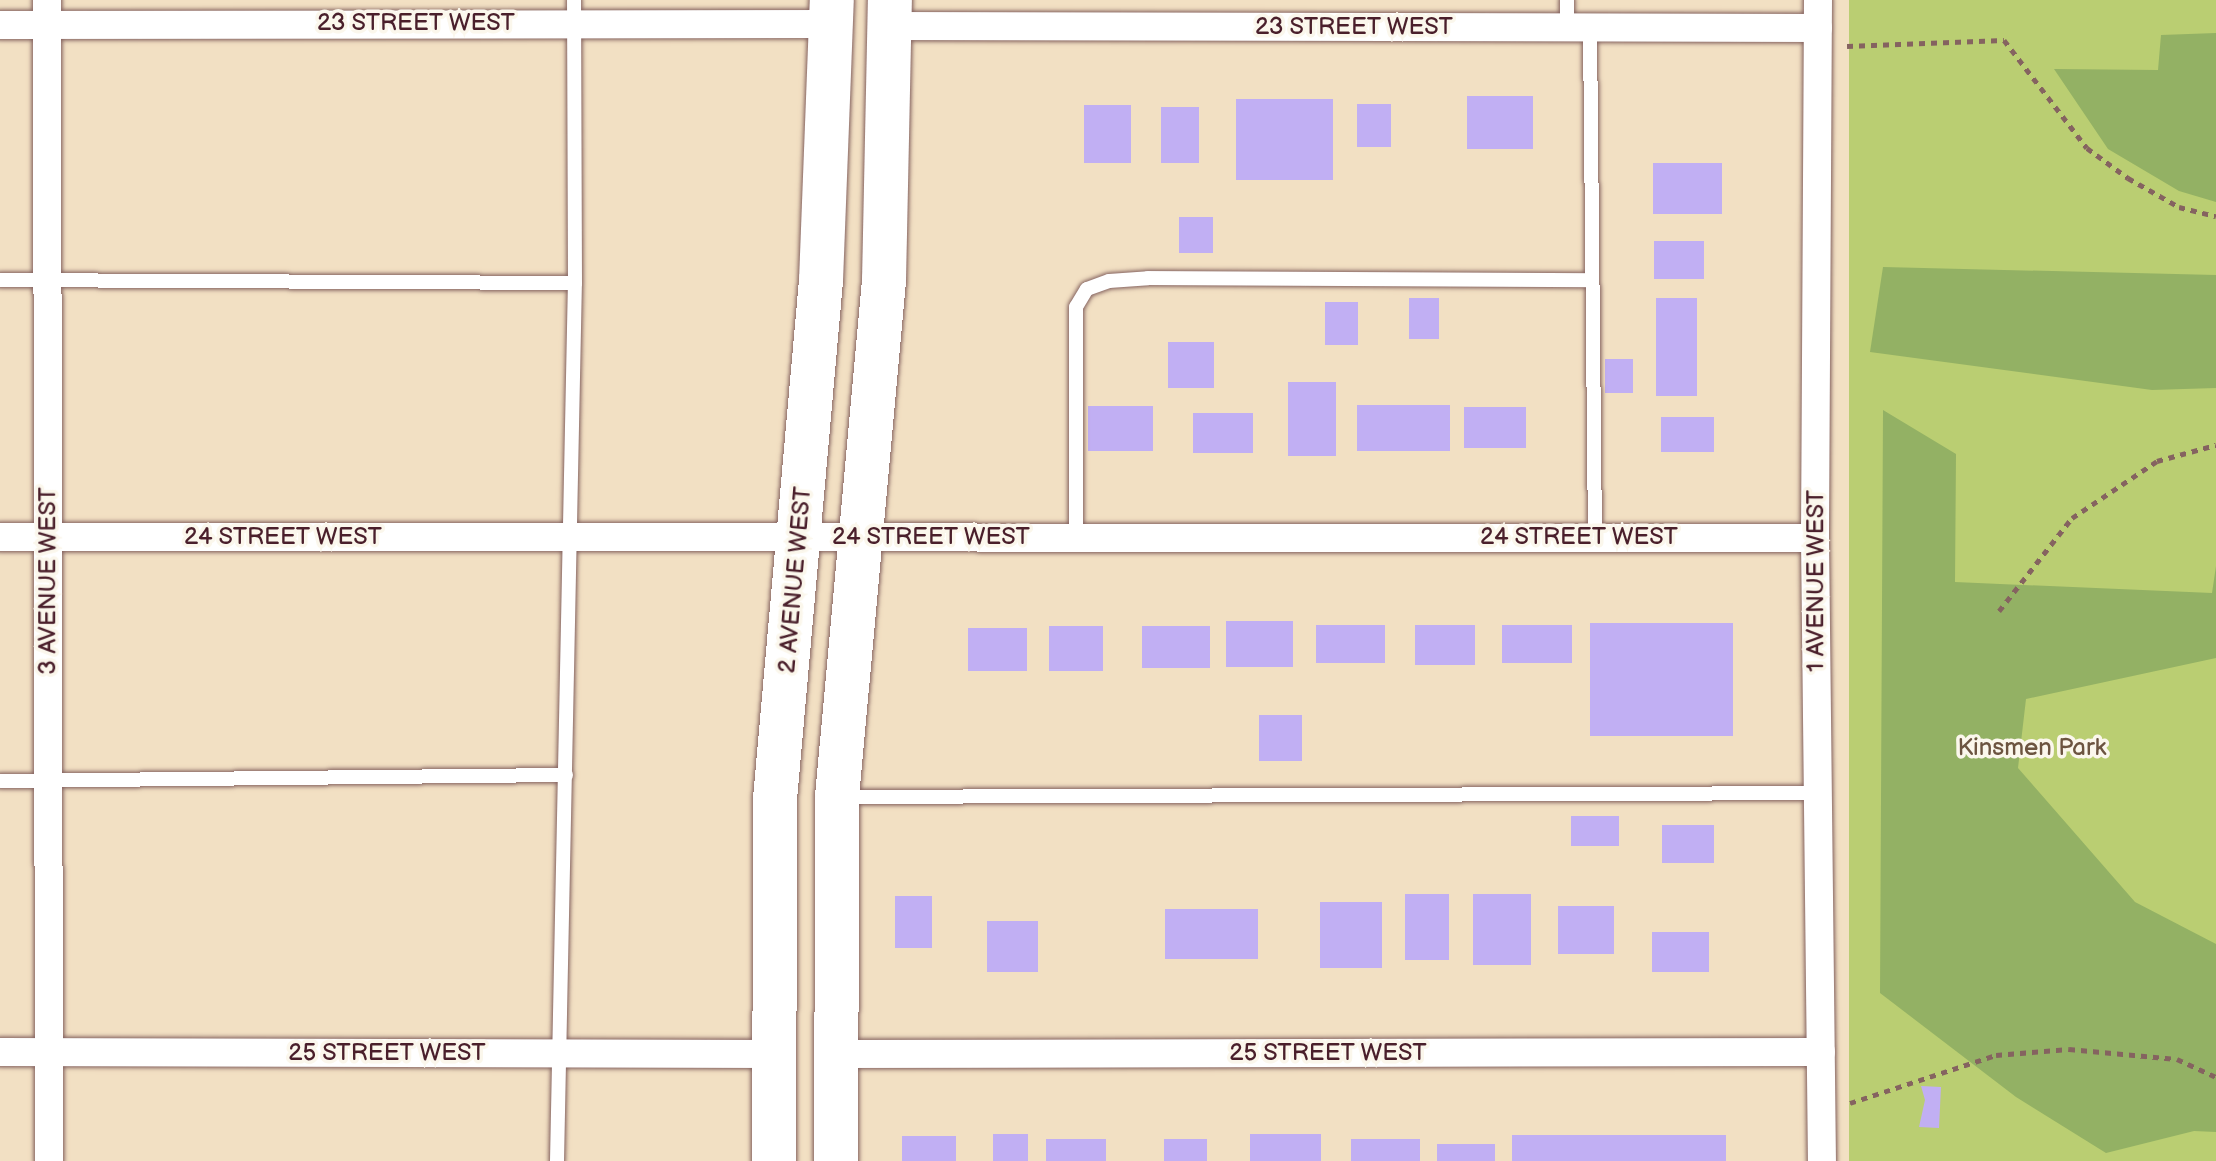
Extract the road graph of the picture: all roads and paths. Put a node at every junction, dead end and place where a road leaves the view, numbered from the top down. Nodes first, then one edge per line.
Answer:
1 (1818, 0) edge
2 (574, 11) edge
3 (47, 12) edge
4 (832, 12) edge
5 (890, 13) edge
6 (1575, 19) edge
7 (0, 25) edge
8 (1818, 38) junction
9 (2216, 216) edge
10 (0, 280) edge
11 (46, 280) junction
12 (1592, 280) junction
13 (575, 283) junction
14 (2216, 445) edge
15 (0, 537) edge
16 (47, 537) junction
17 (568, 537) junction
18 (799, 537) junction
19 (860, 537) junction
20 (1076, 537) junction
21 (1595, 537) junction
22 (1815, 538) junction
23 (1999, 611) dead end
24 (566, 775) junction
25 (0, 781) edge
26 (50, 781) junction
27 (1818, 793) junction
28 (837, 797) junction
29 (0, 1052) edge
30 (48, 1052) junction
31 (1821, 1052) junction
32 (558, 1053) junction
33 (775, 1054) junction
34 (835, 1054) junction
35 (2216, 1077) edge
36 (1822, 1114) junction
37 (49, 1161) edge
38 (557, 1161) edge
39 (774, 1161) edge
40 (836, 1161) edge
41 (1822, 1161) edge

1 - 8 street, 1 AVENUE WEST
2 - 3 street, 23 STREET WEST
2 - 4 street, 23 STREET WEST
2 - 13 lane
3 - 7 street, 23 STREET WEST
3 - 11 street, 3 AVENUE WEST
4 - 18 highway, 2 AVENUE WEST
5 - 6 street, 23 STREET WEST
5 - 19 highway
6 - 8 street, 23 STREET WEST
6 - 12 lane
8 - 9 path
8 - 22 street, 1 AVENUE WEST
10 - 11 lane
11 - 13 lane
11 - 16 street, 3 AVENUE WEST
12 - 20 lane
12 - 21 lane
13 - 17 lane
14 - 23 path
15 - 16 street, 24 STREET WEST
16 - 17 street, 24 STREET WEST
16 - 26 street, 3 AVENUE WEST
17 - 18 street, 24 STREET WEST
17 - 24 lane
18 - 19 street, 24 STREET WEST
18 - 33 highway, 2 AVENUE WEST
19 - 20 street, 24 STREET WEST
19 - 28 highway
20 - 21 street, 24 STREET WEST
21 - 22 street, 24 STREET WEST
22 - 27 street, 1 AVENUE WEST
24 - 26 lane
24 - 32 lane
25 - 26 lane
26 - 30 street, 3 AVENUE WEST
27 - 28 lane
27 - 31 street, 1 AVENUE WEST
28 - 34 highway
29 - 30 street, 25 STREET WEST
30 - 32 street, 25 STREET WEST
30 - 37 street, 3 AVENUE WEST
31 - 34 street, 25 STREET WEST
31 - 36 street, 1 AVENUE WEST
32 - 33 street, 25 STREET WEST
32 - 38 lane
33 - 39 highway, 2 AVENUE WEST
34 - 40 highway
35 - 36 path
36 - 41 street, 1 AVENUE WEST

